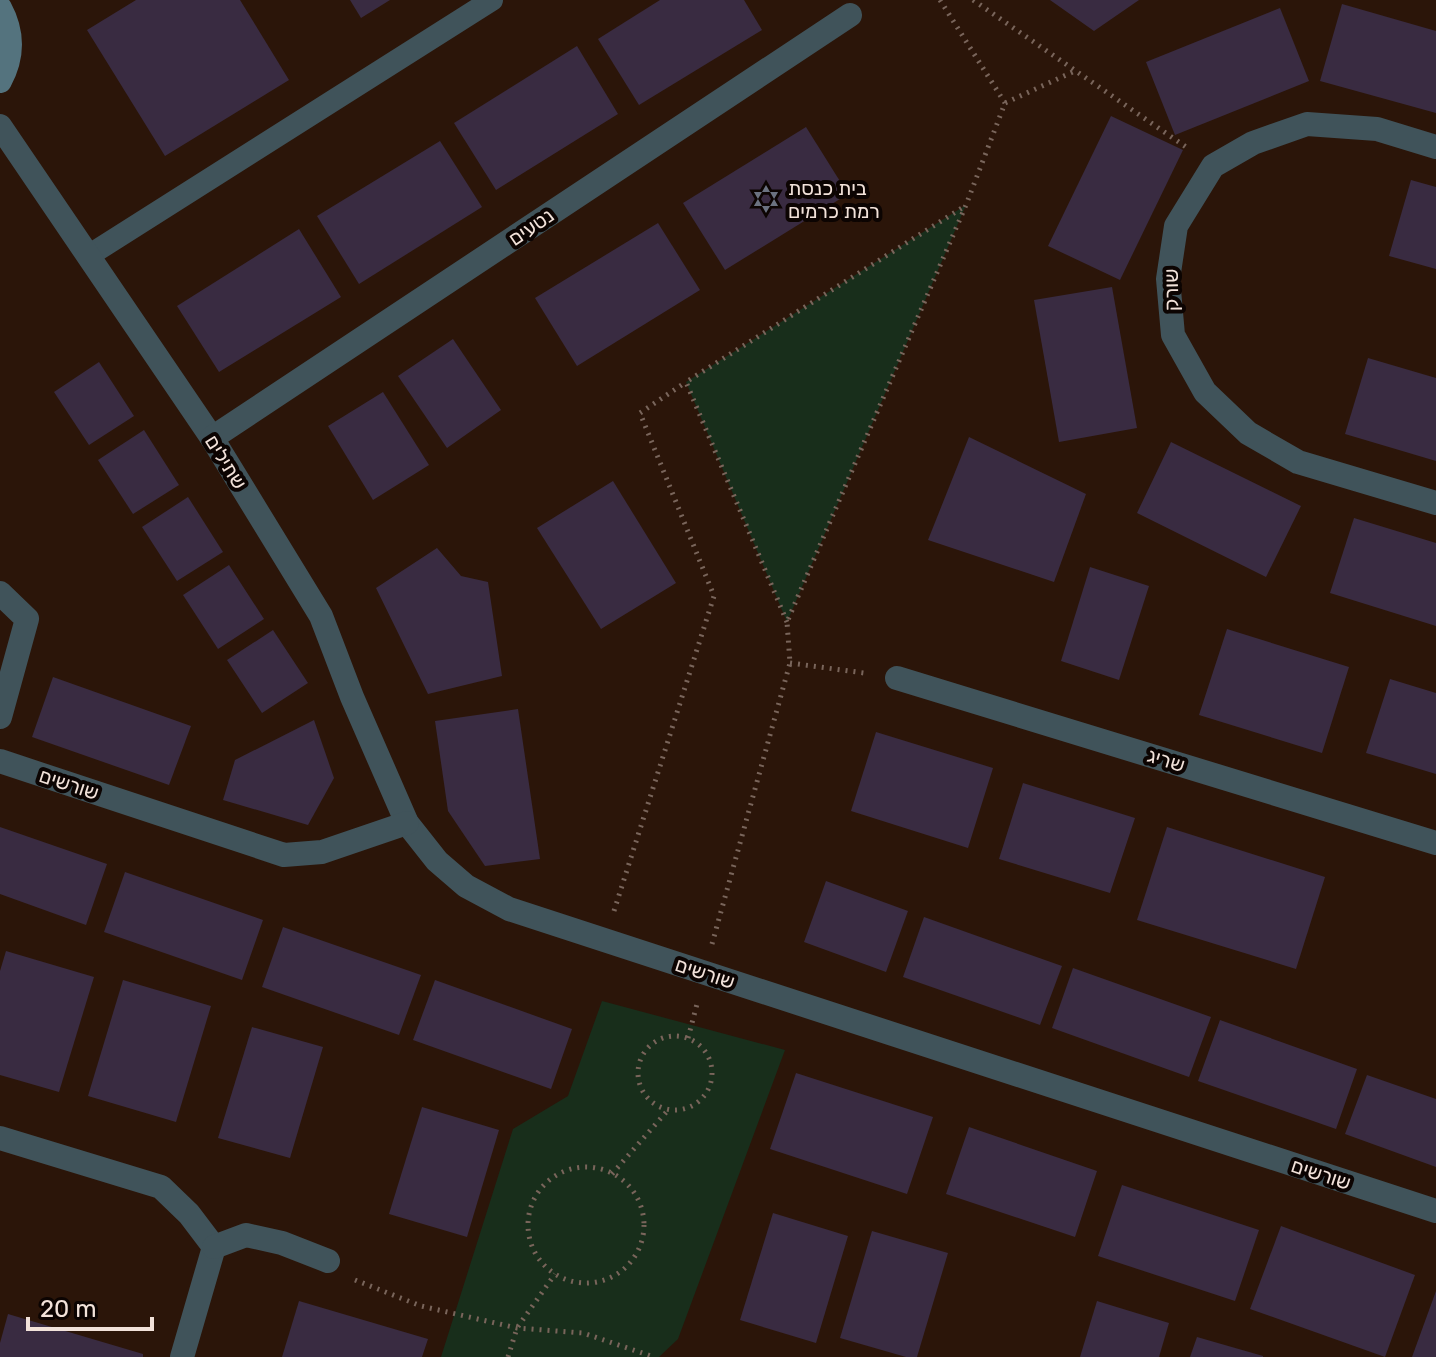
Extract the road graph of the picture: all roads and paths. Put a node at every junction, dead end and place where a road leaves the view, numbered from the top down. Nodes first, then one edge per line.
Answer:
1 (492, 0) edge
2 (940, 0) edge
3 (973, 0) edge
4 (0, 8) edge
5 (850, 15) dead end
6 (1077, 70) junction
7 (0, 81) edge
8 (1005, 103) junction
9 (0, 126) edge
10 (1436, 147) edge
11 (1213, 166) junction
12 (966, 205) junction
13 (88, 256) junction
14 (686, 382) junction
15 (212, 438) junction
16 (1436, 503) edge
17 (0, 593) edge
18 (787, 622) junction
19 (790, 663) junction
20 (897, 678) joint
21 (0, 717) edge
22 (0, 761) edge
23 (407, 823) junction
24 (1436, 843) edge
25 (605, 940) junction
26 (704, 972) junction
27 (668, 1110) junction
28 (0, 1138) edge
29 (612, 1174) junction
30 (1436, 1211) edge
31 (214, 1247) junction
32 (328, 1261) joint
33 (555, 1274) junction
34 (517, 1328) junction
35 (182, 1357) edge
36 (508, 1357) edge
37 (654, 1357) edge

1 - 13 lane
2 - 8 path
3 - 6 path
4 - 7 street
5 - 15 street, נטעים
6 - 8 path
6 - 11 path
8 - 12 path
9 - 13 street, שתילים
10 - 11 street, שורק
11 - 16 street, שורק
12 - 14 path
12 - 18 path
13 - 15 street, שתילים
14 - 18 path
14 - 25 path
15 - 23 street, שתילים
17 - 21 street
18 - 19 path
19 - 20 path
19 - 26 path
20 - 24 street, שריג
22 - 23 street, שורשים
23 - 25 street, שורשים
25 - 26 street, שורשים
26 - 30 street, שורשים
27 - 27 path
27 - 29 path
28 - 31 street
29 - 33 path
29 - 33 path
31 - 32 street
31 - 35 street
32 - 34 path
33 - 34 path
34 - 36 path
34 - 37 path

